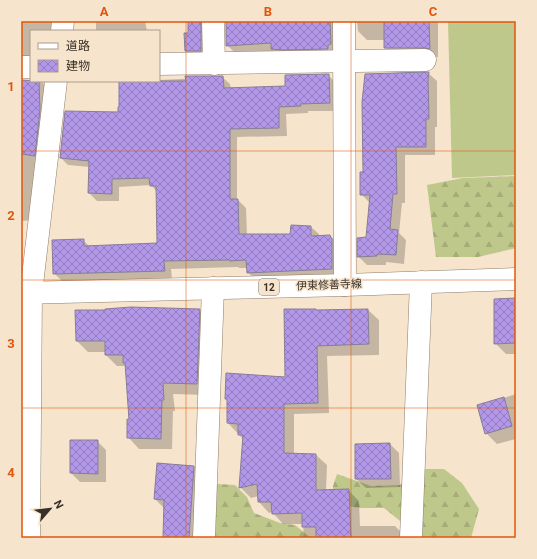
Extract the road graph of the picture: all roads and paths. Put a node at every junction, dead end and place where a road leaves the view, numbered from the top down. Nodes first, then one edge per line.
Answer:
1 (213, 21) edge
2 (344, 21) edge
3 (425, 60) dead end
4 (344, 61) junction
5 (160, 64) edge
6 (214, 64) junction
7 (56, 82) edge
8 (516, 279) edge
9 (421, 282) junction
10 (345, 285) junction
11 (213, 288) junction
12 (26, 293) edge
13 (25, 474) edge
14 (29, 538) edge
15 (204, 538) edge
16 (411, 538) edge

1 - 6 street
2 - 4 street
3 - 4 street
4 - 6 street
4 - 10 street
5 - 6 street
7 - 12 street
8 - 9 street, 伊東修善寺線 / 12
9 - 10 street, 伊東修善寺線 / 12
9 - 16 street
10 - 11 street, 伊東修善寺線 / 12
11 - 12 street, 伊東修善寺線 / 12
11 - 15 street
12 - 13 street
13 - 14 street

